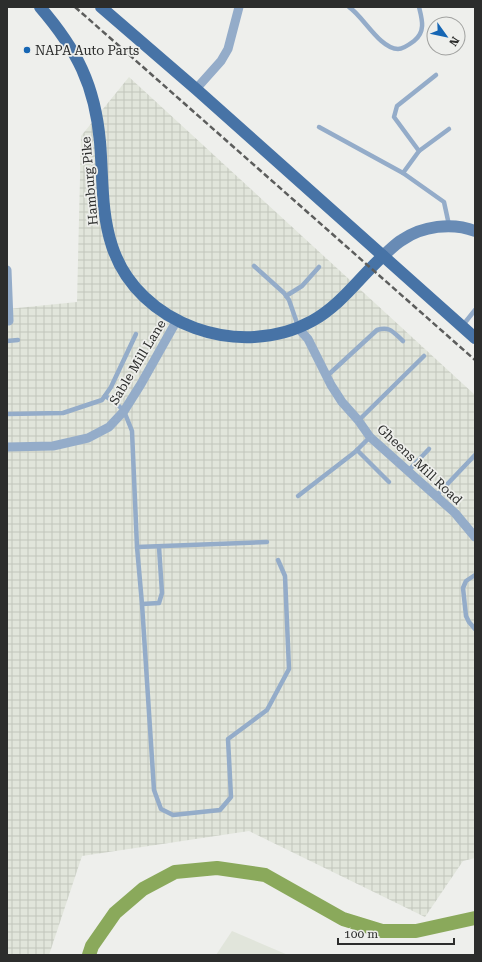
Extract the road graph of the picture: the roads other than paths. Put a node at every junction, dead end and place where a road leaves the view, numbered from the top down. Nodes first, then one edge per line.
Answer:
1 (40, 7) edge
2 (101, 7) edge
3 (239, 7) edge
4 (349, 7) edge
5 (418, 7) edge
6 (436, 75) dead end
7 (196, 89) junction
8 (319, 127) dead end
9 (449, 130) dead end
10 (419, 151) junction
11 (403, 173) junction
12 (450, 226) junction
13 (475, 231) edge
14 (383, 256) junction
15 (254, 266) dead end
16 (319, 267) dead end
17 (7, 270) edge
18 (7, 284) edge
19 (286, 296) junction
20 (475, 310) edge
21 (177, 320) junction
22 (9, 321) dead end
23 (462, 327) junction
24 (298, 328) junction
25 (136, 334) dead end
26 (475, 338) edge
27 (7, 340) edge
28 (18, 340) dead end
29 (403, 341) dead end
30 (424, 356) dead end
31 (327, 376) junction
32 (105, 396) junction
33 (124, 411) junction
34 (7, 414) edge
35 (358, 421) junction
36 (370, 437) junction
37 (7, 447) edge
38 (429, 449) dead end
39 (357, 450) junction
40 (475, 455) edge
41 (408, 471) junction
42 (389, 482) dead end
43 (298, 496) dead end
44 (436, 497) junction
45 (475, 537) edge
46 (267, 542) dead end
47 (137, 547) junction
48 (159, 547) junction
49 (278, 560) dead end
50 (475, 575) edge
51 (142, 604) junction
52 (475, 629) edge

1 - 21 main road, Hamburg Pike
2 - 7 main road
3 - 7 street
4 - 5 lane
6 - 10 lane
7 - 14 main road
8 - 11 lane
9 - 10 lane
10 - 11 lane
11 - 12 lane
12 - 13 street
12 - 14 street
14 - 23 main road
14 - 24 main road, Hamburg Pike
15 - 19 lane
16 - 19 lane
17 - 18 street
18 - 22 street
19 - 24 lane
20 - 23 lane
21 - 24 main road, Hamburg Pike
21 - 33 street, Sable Mill Lane
23 - 26 main road
24 - 31 street, Gheens Mill Road
25 - 32 lane
27 - 28 lane
29 - 31 lane
30 - 35 lane
31 - 35 street, Gheens Mill Road
32 - 33 lane
32 - 34 lane
33 - 37 street, Sable Mill Lane
33 - 47 lane
35 - 36 street, Gheens Mill Road
36 - 39 lane
36 - 41 street, Gheens Mill Road
38 - 41 lane
39 - 42 lane
39 - 43 lane
40 - 44 lane
41 - 44 street, Gheens Mill Road
44 - 45 street, Gheens Mill Road
46 - 48 lane
47 - 48 lane
47 - 51 lane
48 - 51 lane
49 - 51 lane
50 - 52 lane

